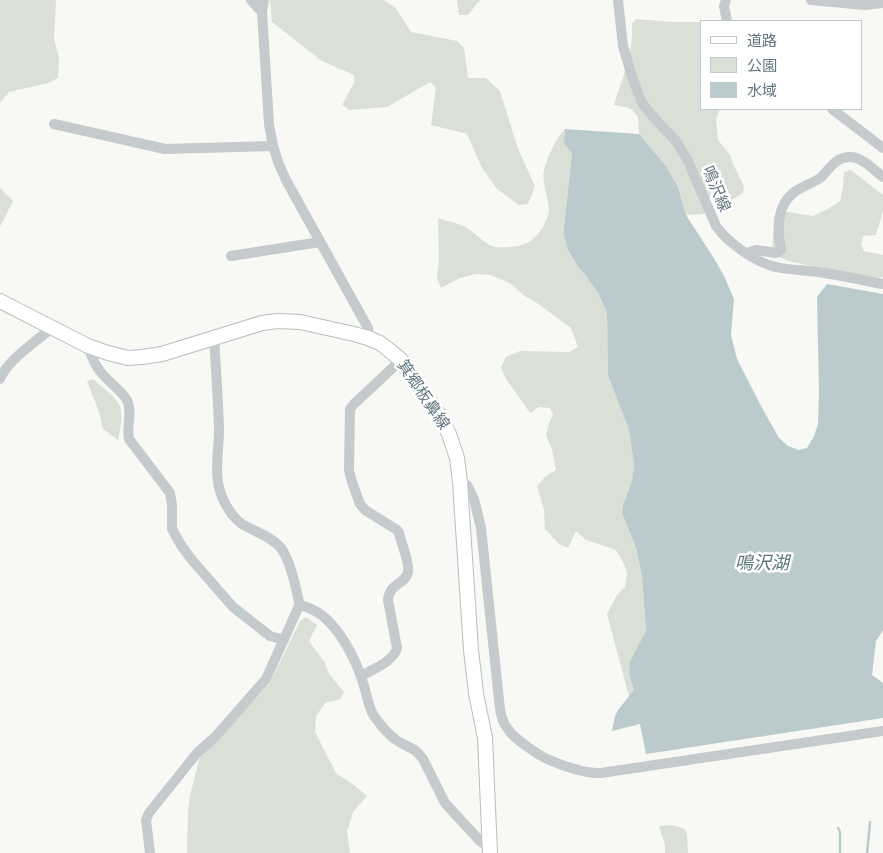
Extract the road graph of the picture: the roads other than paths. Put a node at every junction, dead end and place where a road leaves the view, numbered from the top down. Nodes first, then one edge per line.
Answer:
1 (251, 0) edge
2 (264, 0) edge
3 (618, 0) edge
4 (726, 0) edge
5 (811, 0) edge
6 (883, 4) edge
7 (262, 12) junction
8 (726, 20) edge
9 (833, 110) edge
10 (54, 124) dead end
11 (273, 146) junction
12 (883, 148) edge
13 (883, 177) edge
14 (320, 242) junction
15 (747, 253) junction
16 (232, 256) dead end
17 (883, 284) edge
18 (0, 301) edge
19 (52, 328) junction
20 (214, 337) junction
21 (368, 338) junction
22 (88, 346) junction
23 (401, 360) junction
24 (1, 376) edge
25 (460, 482) junction
26 (300, 606) junction
27 (284, 640) junction
28 (361, 676) junction
29 (883, 731) edge
30 (490, 851) edge
31 (150, 853) edge

1 - 7 street
2 - 7 street
3 - 15 street, 鳴沢線
4 - 8 street
5 - 6 street
7 - 11 street
9 - 12 street
10 - 11 street
11 - 14 street
13 - 15 street
14 - 16 street
14 - 21 street
15 - 17 street, 鳴沢線
18 - 19 main road, 箕郷板鼻線
19 - 22 main road, 箕郷板鼻線
19 - 24 street
20 - 21 main road, 箕郷板鼻線
20 - 22 main road, 箕郷板鼻線
20 - 26 street
21 - 23 main road, 箕郷板鼻線
22 - 27 street
23 - 25 main road, 箕郷板鼻線
23 - 28 street
25 - 29 street
25 - 30 main road, 箕郷板鼻線
26 - 27 street
26 - 28 street
27 - 31 street
28 - 30 street

